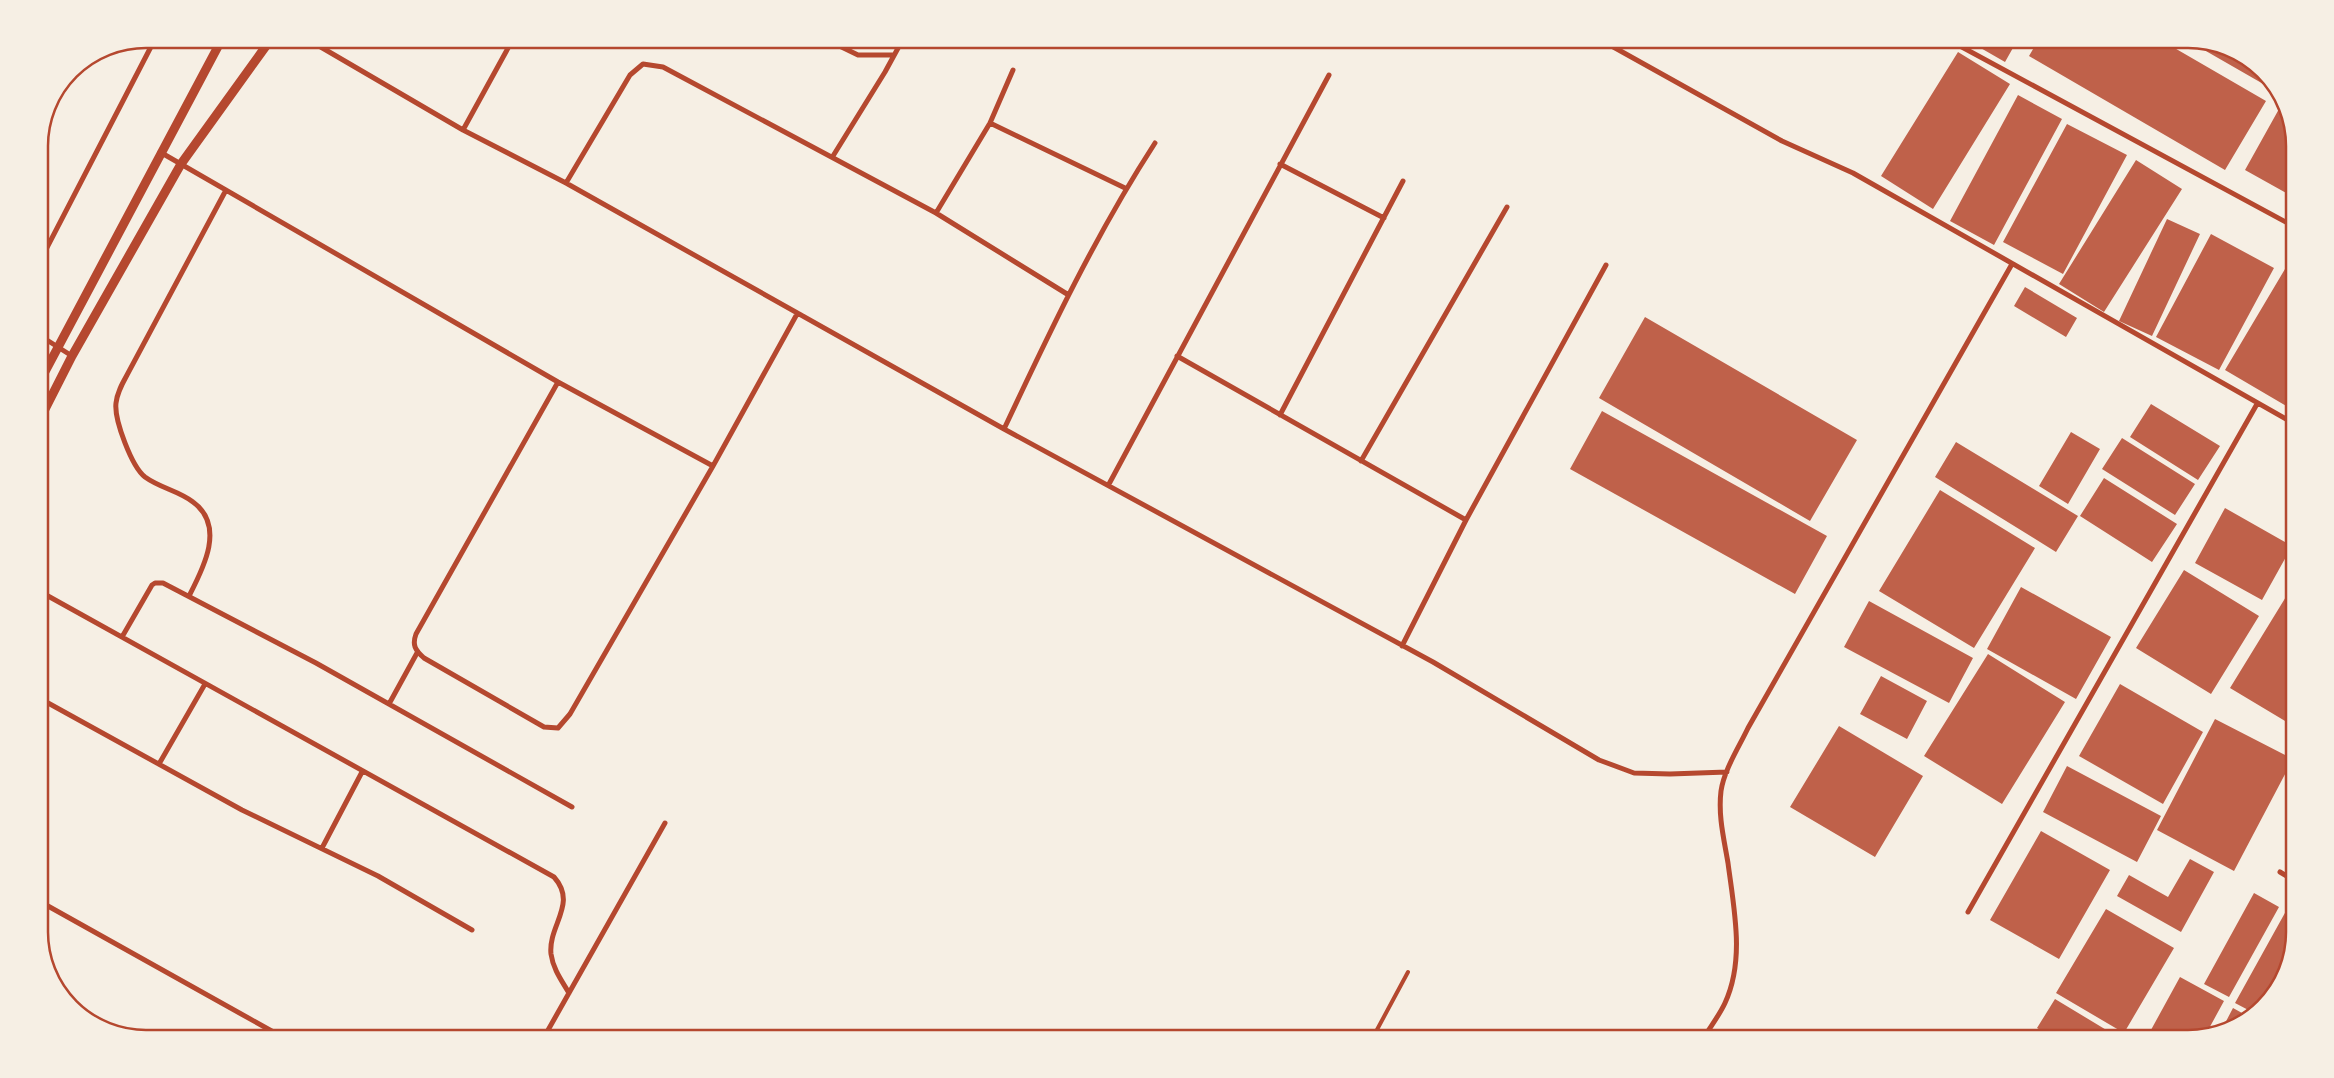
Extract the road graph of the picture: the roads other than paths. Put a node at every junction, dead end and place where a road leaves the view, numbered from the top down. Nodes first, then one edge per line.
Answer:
1 (150, 48) edge
2 (217, 48) edge
3 (265, 48) edge
4 (322, 48) edge
5 (508, 48) edge
6 (844, 48) edge
7 (898, 48) edge
8 (1614, 48) edge
9 (1964, 48) edge
10 (894, 55) junction
11 (1013, 70) dead end
12 (1330, 74) dead end
13 (990, 123) junction
14 (463, 130) junction
15 (1155, 142) dead end
16 (160, 152) junction
17 (833, 156) junction
18 (181, 164) junction
19 (1280, 164) junction
20 (1403, 181) dead end
21 (566, 183) junction
22 (1125, 188) junction
23 (226, 190) junction
24 (1508, 207) dead end
25 (936, 212) junction
26 (1384, 218) junction
27 (2286, 222) edge
28 (48, 247) edge
29 (2012, 264) junction
30 (1606, 265) dead end
31 (1067, 294) junction
32 (797, 314) junction
33 (48, 341) edge
34 (58, 348) junction
35 (72, 356) junction
36 (1177, 356) junction
37 (48, 366) edge
38 (558, 382) junction
39 (48, 403) edge
40 (2257, 404) junction
41 (1280, 415) junction
42 (2286, 419) edge
43 (1004, 429) junction
44 (1361, 461) junction
45 (713, 466) junction
46 (1109, 484) junction
47 (1466, 520) junction
48 (48, 596) edge
49 (189, 596) junction
50 (122, 637) junction
51 (1402, 646) junction
52 (417, 653) junction
53 (205, 684) junction
54 (48, 703) edge
55 (389, 704) junction
56 (158, 764) junction
57 (362, 772) junction
58 (1728, 772) junction
59 (572, 807) dead end
60 (665, 823) dead end
61 (322, 848) junction
62 (2280, 872) dead end
63 (2286, 876) edge
64 (48, 906) edge
65 (1968, 912) dead end
66 (472, 930) dead end
67 (1408, 972) dead end
68 (569, 993) junction
69 (270, 1030) edge
70 (548, 1030) edge
71 (1377, 1030) edge
72 (1708, 1030) edge

1 - 28 street
2 - 16 street
3 - 18 street
4 - 14 street
5 - 14 street
6 - 10 street
7 - 10 street
8 - 29 street
9 - 27 street
10 - 17 street
11 - 13 street
12 - 19 street
13 - 22 street
13 - 25 street
14 - 21 street
15 - 22 street
16 - 18 street
16 - 34 street
17 - 21 street
17 - 25 street
18 - 23 street
18 - 35 street
19 - 26 street
19 - 36 street
20 - 26 street
21 - 32 street
22 - 31 street
23 - 38 street
23 - 49 street
24 - 44 street
25 - 31 street
26 - 41 street
29 - 40 street
29 - 58 street
30 - 47 street
31 - 43 street
32 - 43 street
32 - 45 street
33 - 34 street
34 - 35 street
34 - 37 street
35 - 39 street
36 - 41 street
36 - 46 street
38 - 45 street
38 - 52 street
40 - 42 street
40 - 65 street
41 - 44 street
43 - 46 street
44 - 47 street
45 - 52 street
46 - 51 street
47 - 51 street
48 - 50 street
49 - 50 street
49 - 55 street
50 - 53 street
51 - 58 street
52 - 55 street
53 - 56 street
53 - 57 street
54 - 56 street
55 - 59 street
56 - 61 street
57 - 61 street
57 - 68 street
58 - 72 street
60 - 68 street
61 - 66 street
62 - 63 street
64 - 69 street
67 - 71 lane
68 - 70 street

